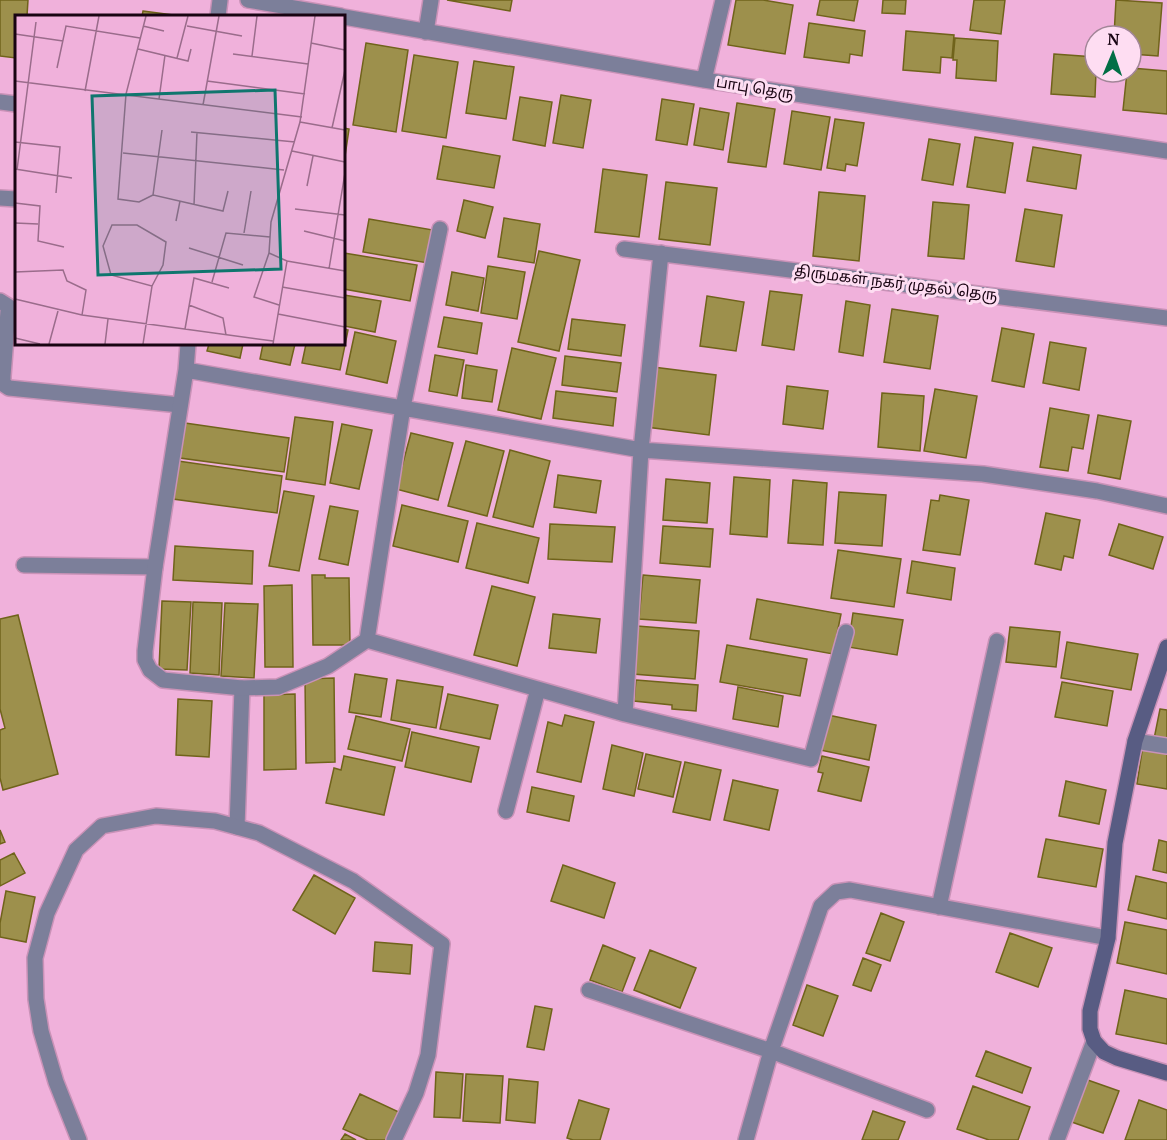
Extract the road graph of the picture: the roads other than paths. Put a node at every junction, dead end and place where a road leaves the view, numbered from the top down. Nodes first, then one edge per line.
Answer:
1 (220, 0) edge
2 (248, 0) edge
3 (431, 0) edge
4 (723, 0) edge
5 (218, 15) edge
6 (331, 15) edge
7 (345, 18) edge
8 (426, 32) junction
9 (704, 81) junction
10 (0, 102) edge
11 (15, 104) edge
12 (1167, 151) edge
13 (0, 198) edge
14 (15, 200) edge
15 (440, 229) dead end
16 (624, 249) dead end
17 (661, 253) junction
18 (0, 301) edge
19 (1167, 318) edge
20 (188, 345) edge
21 (186, 370) junction
22 (180, 405) junction
23 (403, 407) junction
24 (641, 450) junction
25 (1167, 506) edge
26 (24, 565) dead end
27 (155, 567) junction
28 (846, 632) dead end
29 (367, 640) junction
30 (997, 641) dead end
31 (1167, 647) edge
32 (242, 688) junction
33 (538, 689) junction
34 (624, 714) junction
35 (1135, 741) junction
36 (1167, 746) edge
37 (506, 811) dead end
38 (237, 827) junction
39 (939, 907) junction
40 (1108, 938) junction
41 (589, 990) dead end
42 (1094, 1041) junction
43 (771, 1051) junction
44 (1167, 1073) edge
45 (927, 1110) dead end
46 (79, 1140) edge
47 (394, 1140) edge
48 (746, 1140) edge
49 (1057, 1140) edge

1 - 5 street
2 - 6 street, பாபு தெரு
3 - 8 street
4 - 9 street
7 - 8 street, பாபு தெரு
8 - 9 street, பாபு தெரு
9 - 12 street, பாபு தெரு
10 - 11 street
13 - 14 street
15 - 23 street
16 - 17 street, திருமகள் நகர் முதல் தெரு
17 - 19 street, திருமகள் நகர் முதல் தெரு
17 - 24 street
18 - 22 street
20 - 21 street
21 - 22 street
21 - 23 street
22 - 27 street
23 - 24 street
23 - 29 street
24 - 25 street
24 - 34 street
26 - 27 street
27 - 32 street
28 - 34 street
29 - 32 street
29 - 33 street
30 - 39 street
31 - 35 street
32 - 38 street
33 - 34 street
33 - 37 street
35 - 36 street
35 - 40 street
38 - 46 street
38 - 47 street
39 - 40 street
39 - 43 street
40 - 42 street
41 - 43 street
42 - 44 street
42 - 49 street
43 - 45 street
43 - 48 street

